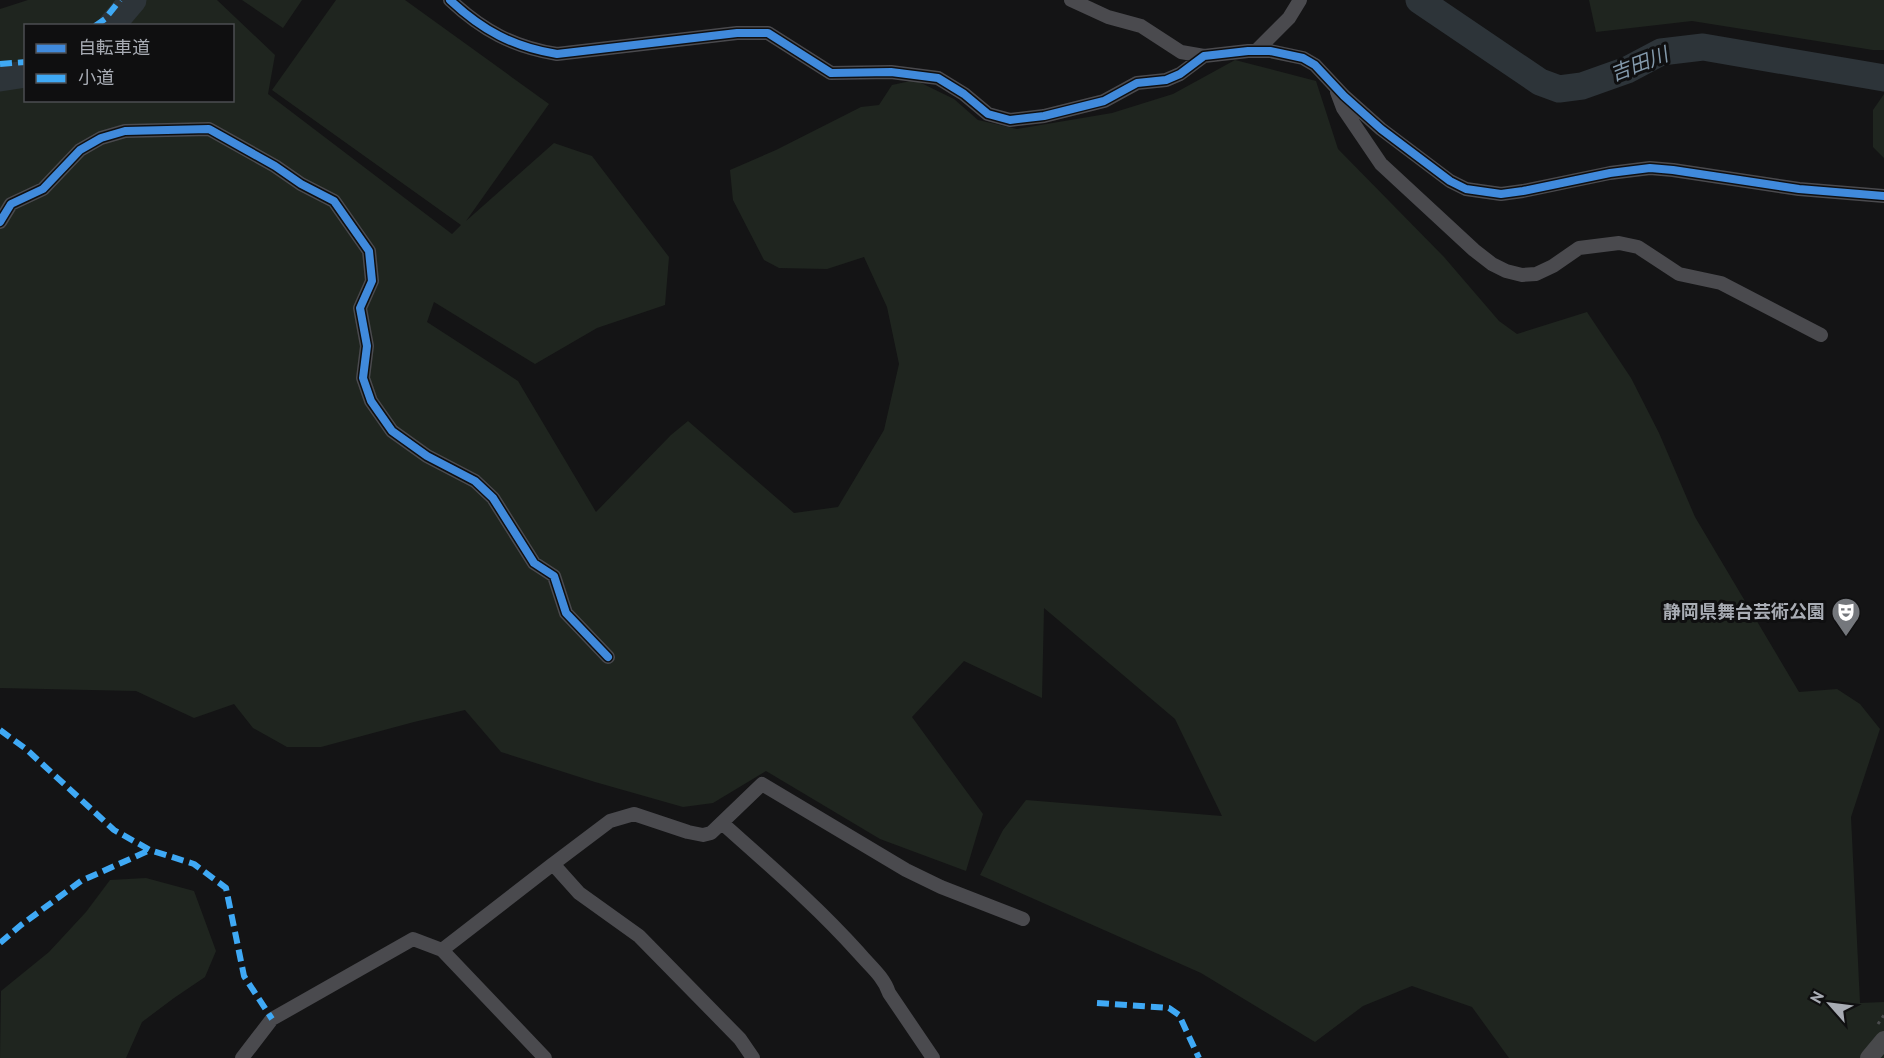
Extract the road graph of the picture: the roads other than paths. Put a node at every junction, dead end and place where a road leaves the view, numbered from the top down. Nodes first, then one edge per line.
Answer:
1 (450, 0) edge
2 (1071, 0) edge
3 (1300, 0) edge
4 (1256, 51) junction
5 (1204, 56) junction
6 (1335, 85) junction
7 (1884, 196) edge
8 (0, 222) edge
9 (1821, 335) dead end
10 (608, 657) dead end
11 (722, 823) junction
12 (553, 864) junction
13 (1023, 919) dead end
14 (442, 951) junction
15 (1884, 1040) edge
16 (242, 1058) edge
17 (545, 1058) edge
18 (753, 1058) edge
19 (933, 1058) edge
20 (1869, 1058) edge

1 - 5 street
2 - 5 street
3 - 4 street
4 - 5 street
4 - 6 street
6 - 7 street
6 - 9 street
8 - 10 street
11 - 12 street
11 - 13 street
11 - 19 street
12 - 14 street
12 - 18 street
14 - 16 street
14 - 17 street
15 - 20 street

